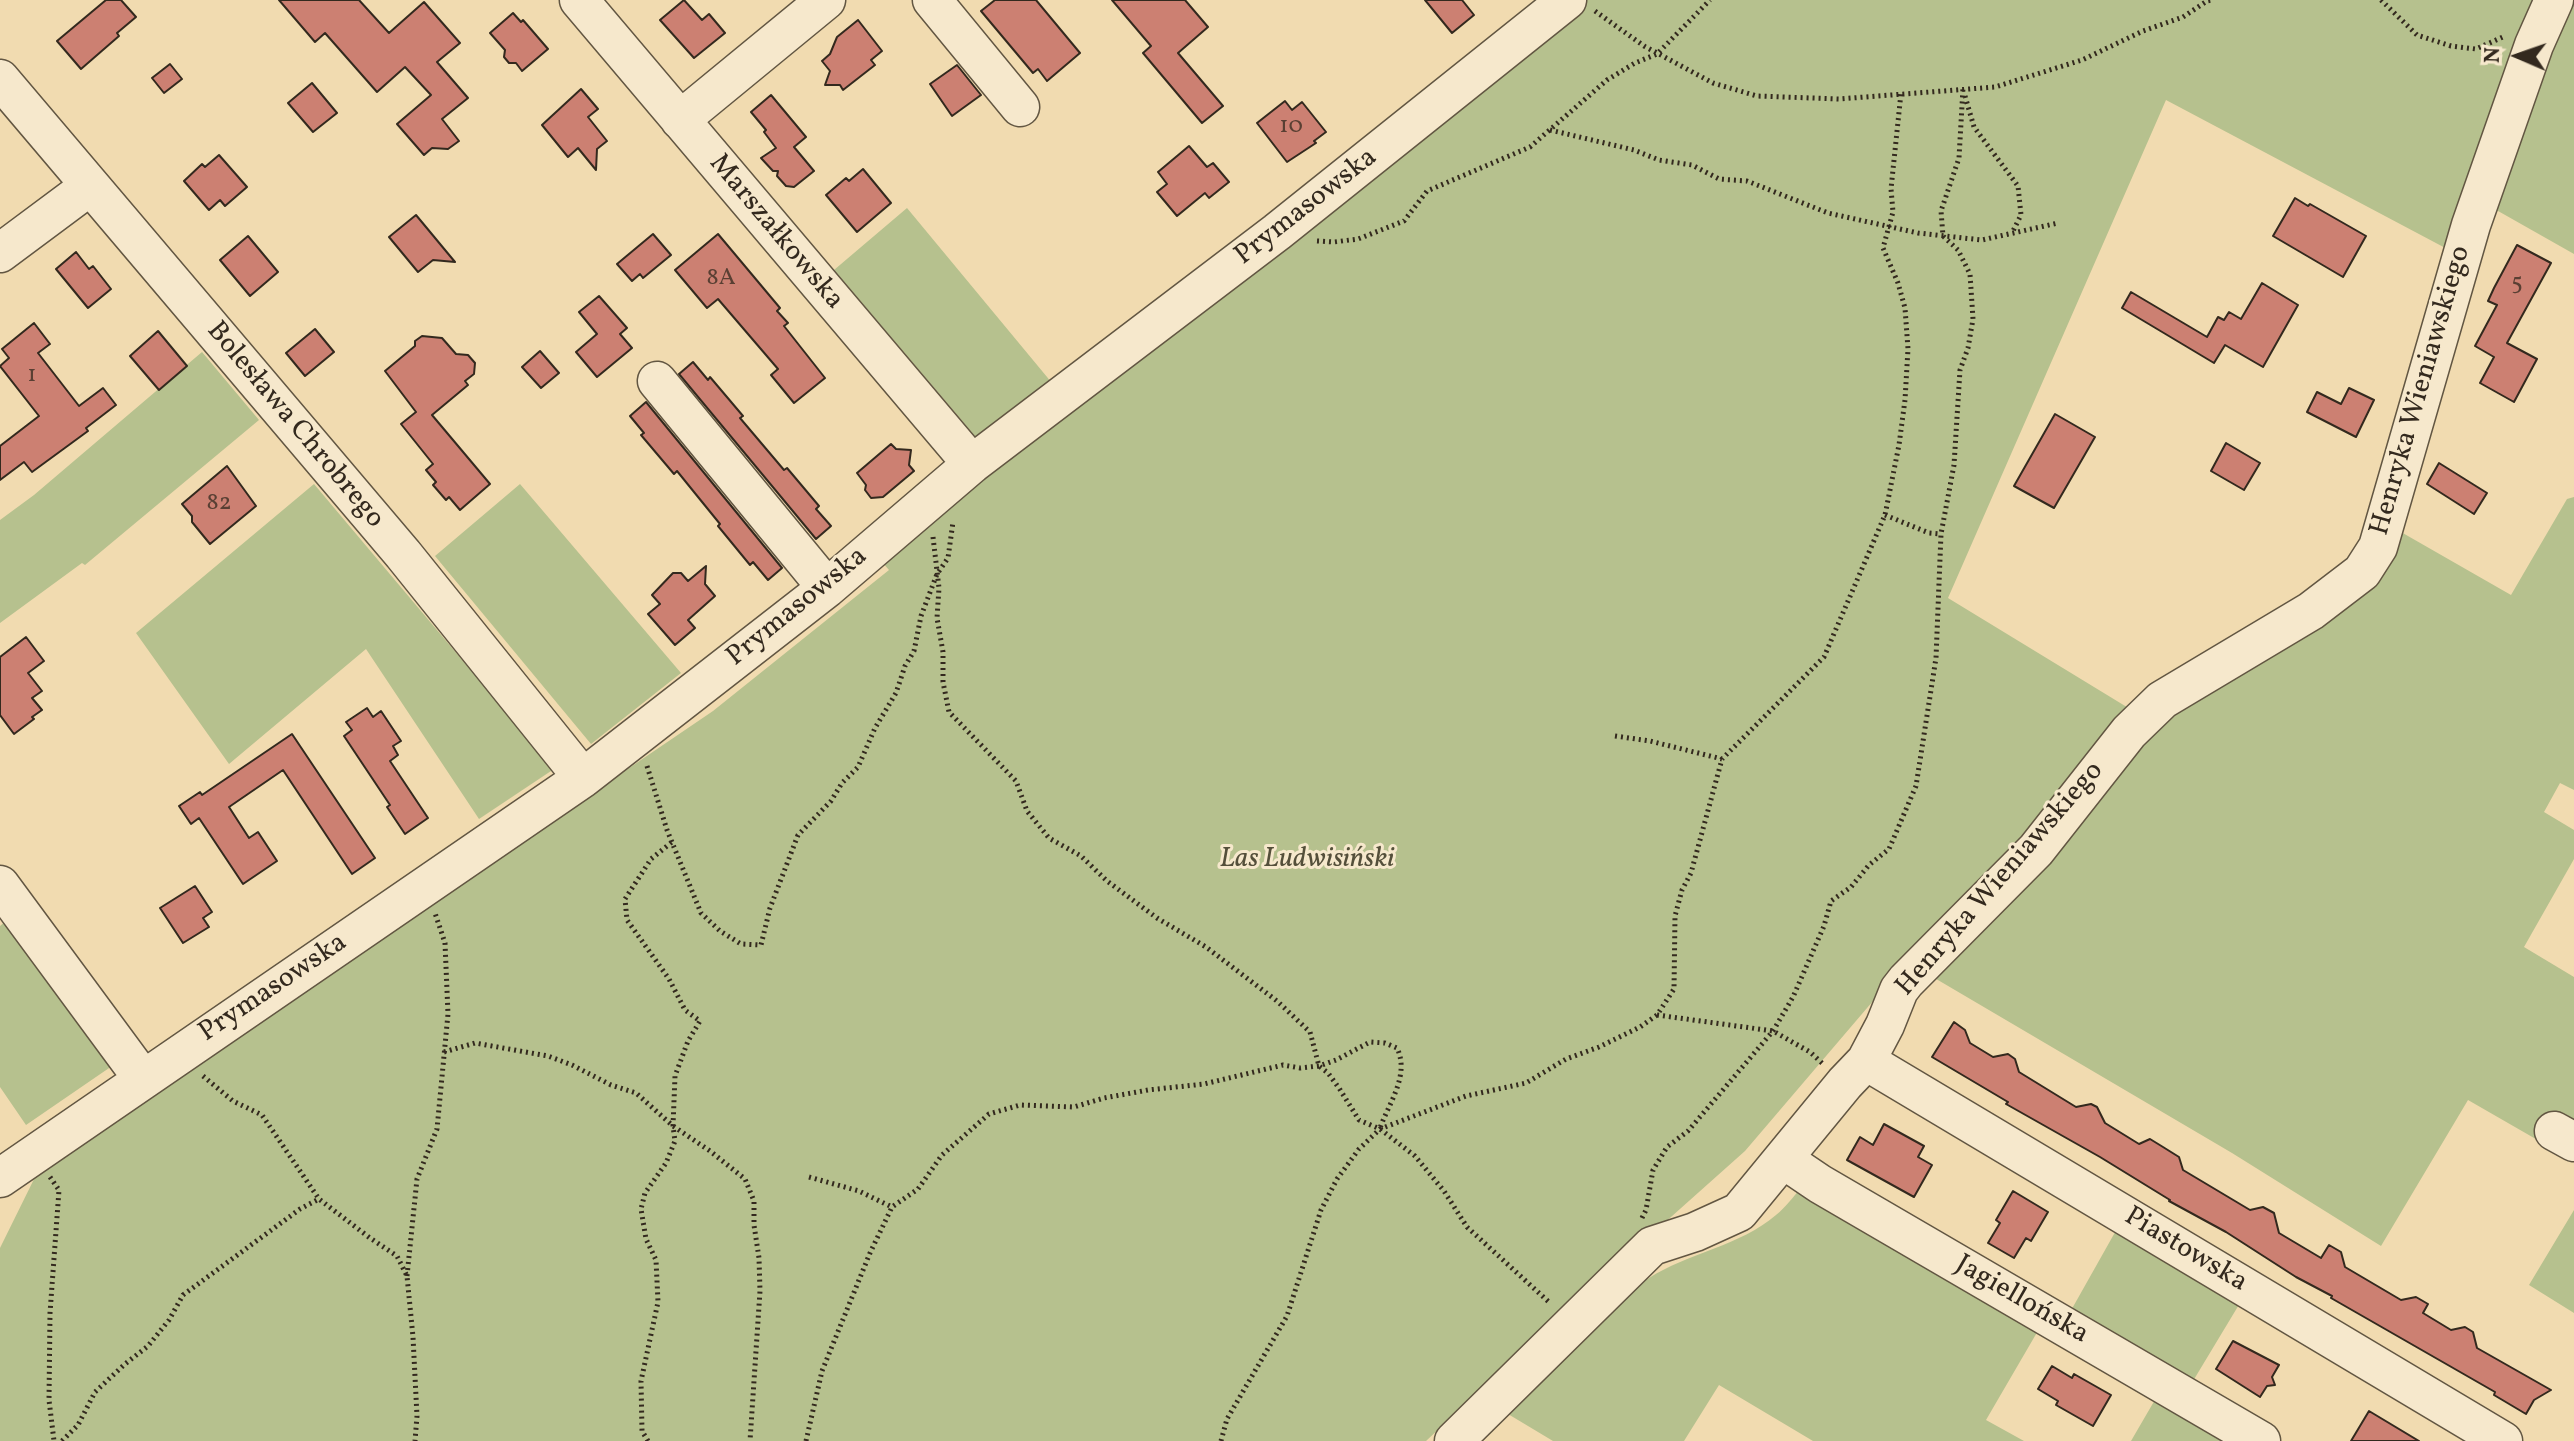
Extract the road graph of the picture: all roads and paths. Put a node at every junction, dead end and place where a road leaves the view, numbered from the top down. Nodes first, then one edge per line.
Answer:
1 (579, 0) edge
2 (826, 0) edge
3 (932, 0) edge
4 (1710, 0) edge
5 (2212, 0) edge
6 (2381, 0) edge
7 (1563, 4) edge
8 (2546, 16) edge
9 (1657, 54) junction
10 (0, 79) edge
11 (1963, 88) junction
12 (1901, 93) junction
13 (1020, 107) dead end
14 (680, 120) junction
15 (1550, 130) junction
16 (90, 186) junction
17 (2058, 223) dead end
18 (1888, 224) junction
19 (1277, 232) junction
20 (2012, 232) junction
21 (1943, 236) junction
22 (0, 253) edge
23 (657, 381) dead end
24 (948, 484) junction
25 (1885, 515) junction
26 (1941, 534) junction
27 (937, 574) junction
28 (827, 588) junction
29 (638, 734) junction
30 (1615, 736) dead end
31 (1722, 759) junction
32 (583, 778) junction
33 (672, 842) junction
34 (0, 885) edge
35 (426, 885) junction
36 (1657, 1015) junction
37 (1773, 1031) junction
38 (444, 1052) junction
39 (178, 1055) junction
40 (1319, 1066) junction
41 (1855, 1072) junction
42 (143, 1079) junction
43 (673, 1126) junction
44 (1380, 1129) junction
45 (34, 1154) junction
46 (1783, 1159) junction
47 (809, 1177) dead end
48 (0, 1178) edge
49 (319, 1199) junction
50 (892, 1207) junction
51 (1639, 1223) dead end
52 (407, 1276) junction
53 (1560, 1298) dead end
54 (54, 1441) edge
55 (62, 1441) edge
56 (415, 1441) edge
57 (648, 1441) edge
58 (750, 1441) edge
59 (806, 1441) edge
60 (1221, 1441) edge
61 (1454, 1441) edge
62 (2261, 1441) edge
63 (2503, 1441) edge

1 - 14 street, Marszałkowska
2 - 14 street
3 - 13 street
4 - 9 path
5 - 11 path
6 - 8 path
7 - 9 path
7 - 19 street, Prymasowska
8 - 41 street, Henryka Wieniawskiego
9 - 12 path
9 - 15 path
10 - 16 street, Bolesława Chrobrego
11 - 12 path
11 - 20 path
11 - 21 path
12 - 18 path
14 - 24 street, Marszałkowska
15 - 18 path
15 - 19 path
16 - 22 street
16 - 32 street, Bolesława Chrobrego
17 - 20 path
18 - 21 path
18 - 25 path
19 - 24 street, Prymasowska
20 - 21 path
21 - 26 path
23 - 28 street
24 - 27 path
24 - 27 path
24 - 28 street, Prymasowska
25 - 26 path
25 - 31 path
26 - 37 path
27 - 33 path
27 - 40 path
28 - 29 street, Prymasowska
29 - 32 street, Prymasowska
29 - 33 path
30 - 31 path
31 - 36 path
32 - 35 street, Prymasowska
33 - 43 path
34 - 42 street
35 - 38 path
35 - 39 street, Prymasowska
36 - 37 path
36 - 44 path
37 - 41 path
37 - 51 path
38 - 43 path
38 - 52 path
39 - 42 street, Prymasowska
39 - 49 path
40 - 44 path
40 - 44 path
40 - 50 path
41 - 46 street, Henryka Wieniawskiego
41 - 63 street, Piastowska
42 - 45 street, Prymasowska
43 - 57 path
43 - 58 path
44 - 53 path
44 - 60 path
45 - 48 street, Prymasowska
45 - 54 path
46 - 61 street, Henryka Wieniawskiego
46 - 62 street, Jagiellońska
47 - 50 path
49 - 52 path
49 - 55 path
50 - 59 path
52 - 56 path

